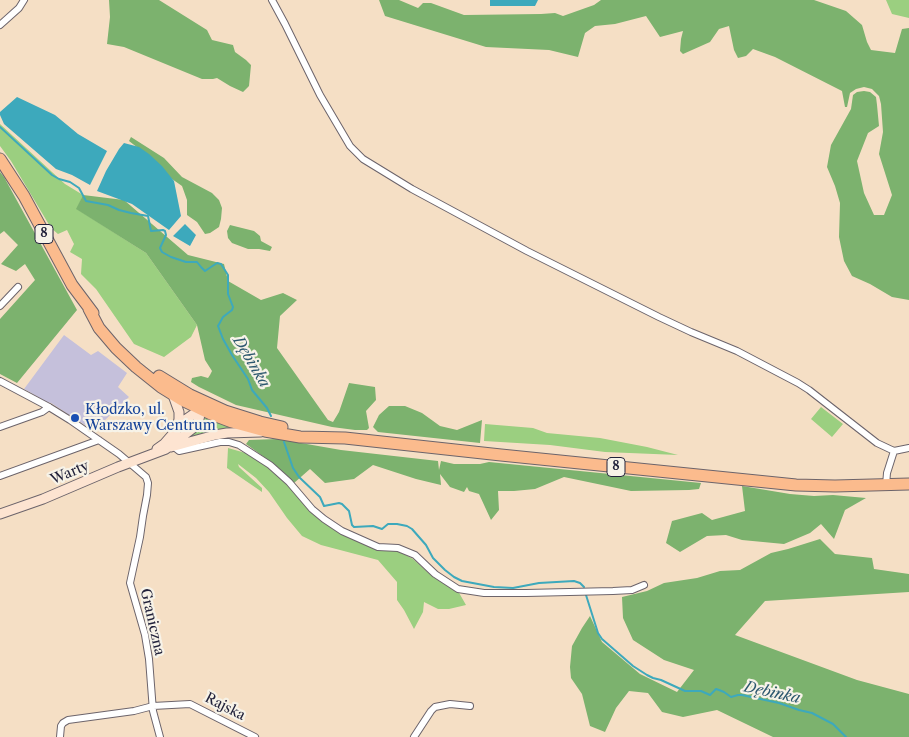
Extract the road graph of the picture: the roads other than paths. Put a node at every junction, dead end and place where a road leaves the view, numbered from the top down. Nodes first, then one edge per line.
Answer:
1 (24, 0) edge
2 (272, 0) edge
3 (0, 25) edge
4 (0, 159) edge
5 (18, 287) dead end
6 (0, 306) edge
7 (108, 334) junction
8 (0, 381) edge
9 (173, 395) junction
10 (202, 406) junction
11 (49, 407) junction
12 (0, 427) edge
13 (176, 429) junction
14 (265, 432) junction
15 (285, 432) junction
16 (99, 440) junction
17 (170, 448) junction
18 (909, 448) edge
19 (894, 451) junction
20 (150, 455) junction
21 (129, 463) junction
22 (0, 476) edge
23 (909, 484) edge
24 (886, 485) junction
25 (0, 514) edge
26 (644, 585) dead end
27 (153, 706) junction
28 (470, 706) dead end
29 (60, 737) edge
30 (160, 737) edge
31 (255, 737) edge
32 (414, 737) edge

1 - 3 street
2 - 19 street
4 - 7 highway, 8
5 - 6 street
7 - 9 highway, 8
7 - 10 highway, 8
8 - 11 street
9 - 10 highway, 8
9 - 13 main road
10 - 13 main road, Warty
10 - 14 highway, 8
10 - 15 highway, 8
10 - 17 main road, Warty
11 - 12 street
11 - 16 street
13 - 20 main road, Warty
14 - 15 highway, 8
14 - 17 main road
15 - 24 highway, 8
16 - 21 street
16 - 22 street
17 - 20 main road, Warty
17 - 26 street
18 - 19 street
19 - 24 street
20 - 21 main road, Warty
21 - 25 main road, Warty
21 - 27 street, Graniczna
23 - 24 highway, 8
27 - 29 street, Rajska
27 - 30 street, Graniczna
27 - 31 street, Rajska
28 - 32 street

